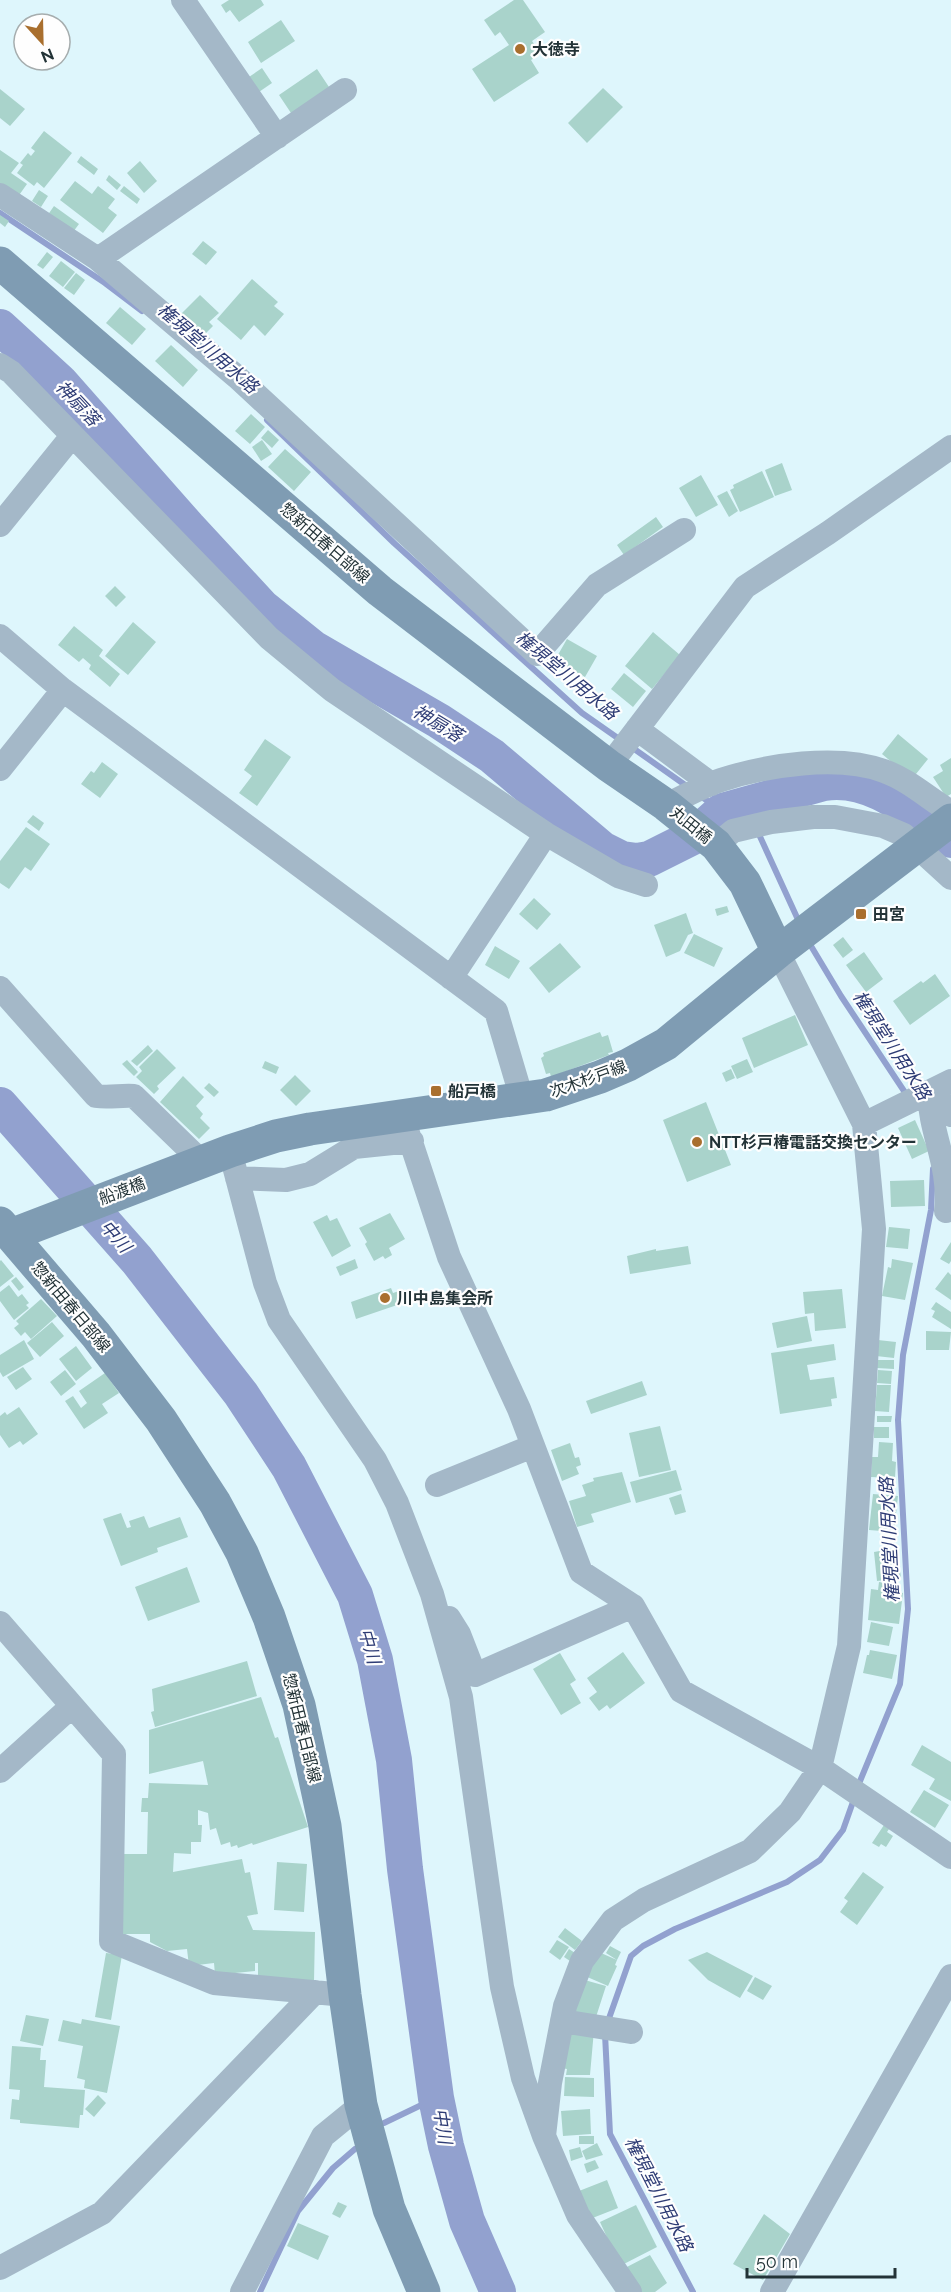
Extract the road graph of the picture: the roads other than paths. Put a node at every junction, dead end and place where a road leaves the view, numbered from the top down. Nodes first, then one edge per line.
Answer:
1 (183, 0) edge
2 (345, 90) dead end
3 (278, 137) junction
4 (0, 195) edge
5 (98, 259) junction
6 (0, 263) edge
7 (0, 365) edge
8 (72, 436) junction
9 (951, 447) edge
10 (0, 525) edge
11 (684, 530) dead end
12 (0, 636) edge
13 (63, 690) junction
14 (637, 729) junction
15 (609, 766) junction
16 (0, 769) edge
17 (711, 784) junction
18 (666, 805) junction
19 (951, 812) edge
20 (951, 820) edge
21 (546, 834) junction
22 (716, 846) junction
23 (918, 846) junction
24 (951, 878) edge
25 (646, 885) dead end
26 (778, 951) junction
27 (451, 978) junction
28 (0, 988) edge
29 (951, 1082) edge
30 (929, 1092) junction
31 (522, 1099) junction
32 (951, 1115) edge
33 (864, 1124) junction
34 (407, 1128) junction
35 (215, 1163) junction
36 (946, 1211) dead end
37 (4, 1233) edge
38 (533, 1446) junction
39 (437, 1485) dead end
40 (432, 1594) junction
41 (633, 1606) junction
42 (0, 1623) edge
43 (72, 1706) junction
44 (820, 1768) junction
45 (0, 1771) edge
46 (951, 1857) edge
47 (951, 1976) edge
48 (330, 1993) junction
49 (562, 2021) junction
50 (631, 2032) dead end
51 (361, 2105) junction
52 (544, 2136) junction
53 (0, 2268) edge
54 (242, 2292) edge
55 (424, 2292) edge
56 (630, 2292) edge
57 (772, 2292) edge

1 - 3 street
2 - 3 street
3 - 5 street
4 - 5 street
5 - 11 street
6 - 15 main road, 惣新田春日部線
7 - 8 street
8 - 10 street
8 - 21 street
9 - 14 street
12 - 13 street
13 - 16 street
13 - 27 street
14 - 15 street
14 - 17 street
15 - 18 main road, 惣新田春日部線
17 - 18 street
17 - 19 street
18 - 22 main road, 丸田橋
20 - 23 main road, 次木杉戸線
21 - 25 street
21 - 27 street
22 - 23 street
22 - 26 main road
23 - 24 street
23 - 26 main road, 次木杉戸線
26 - 31 main road, 次木杉戸線
26 - 33 street
27 - 31 street
28 - 35 street
29 - 30 street
30 - 32 street
30 - 33 street
30 - 36 street
31 - 34 main road, 次木杉戸線
33 - 44 street
34 - 35 main road, 次木杉戸線
34 - 35 street
34 - 38 street
35 - 37 main road, 船渡橋
35 - 40 street
37 - 48 main road, 惣新田春日部線
38 - 39 street
38 - 41 street
40 - 41 street
40 - 52 street
41 - 44 street
42 - 43 street
43 - 45 street
43 - 48 street
44 - 46 street
44 - 49 street
47 - 57 street
48 - 51 main road, 惣新田春日部線
48 - 53 street
49 - 50 street
49 - 52 street
51 - 54 street
51 - 55 main road, 惣新田春日部線
52 - 56 street

